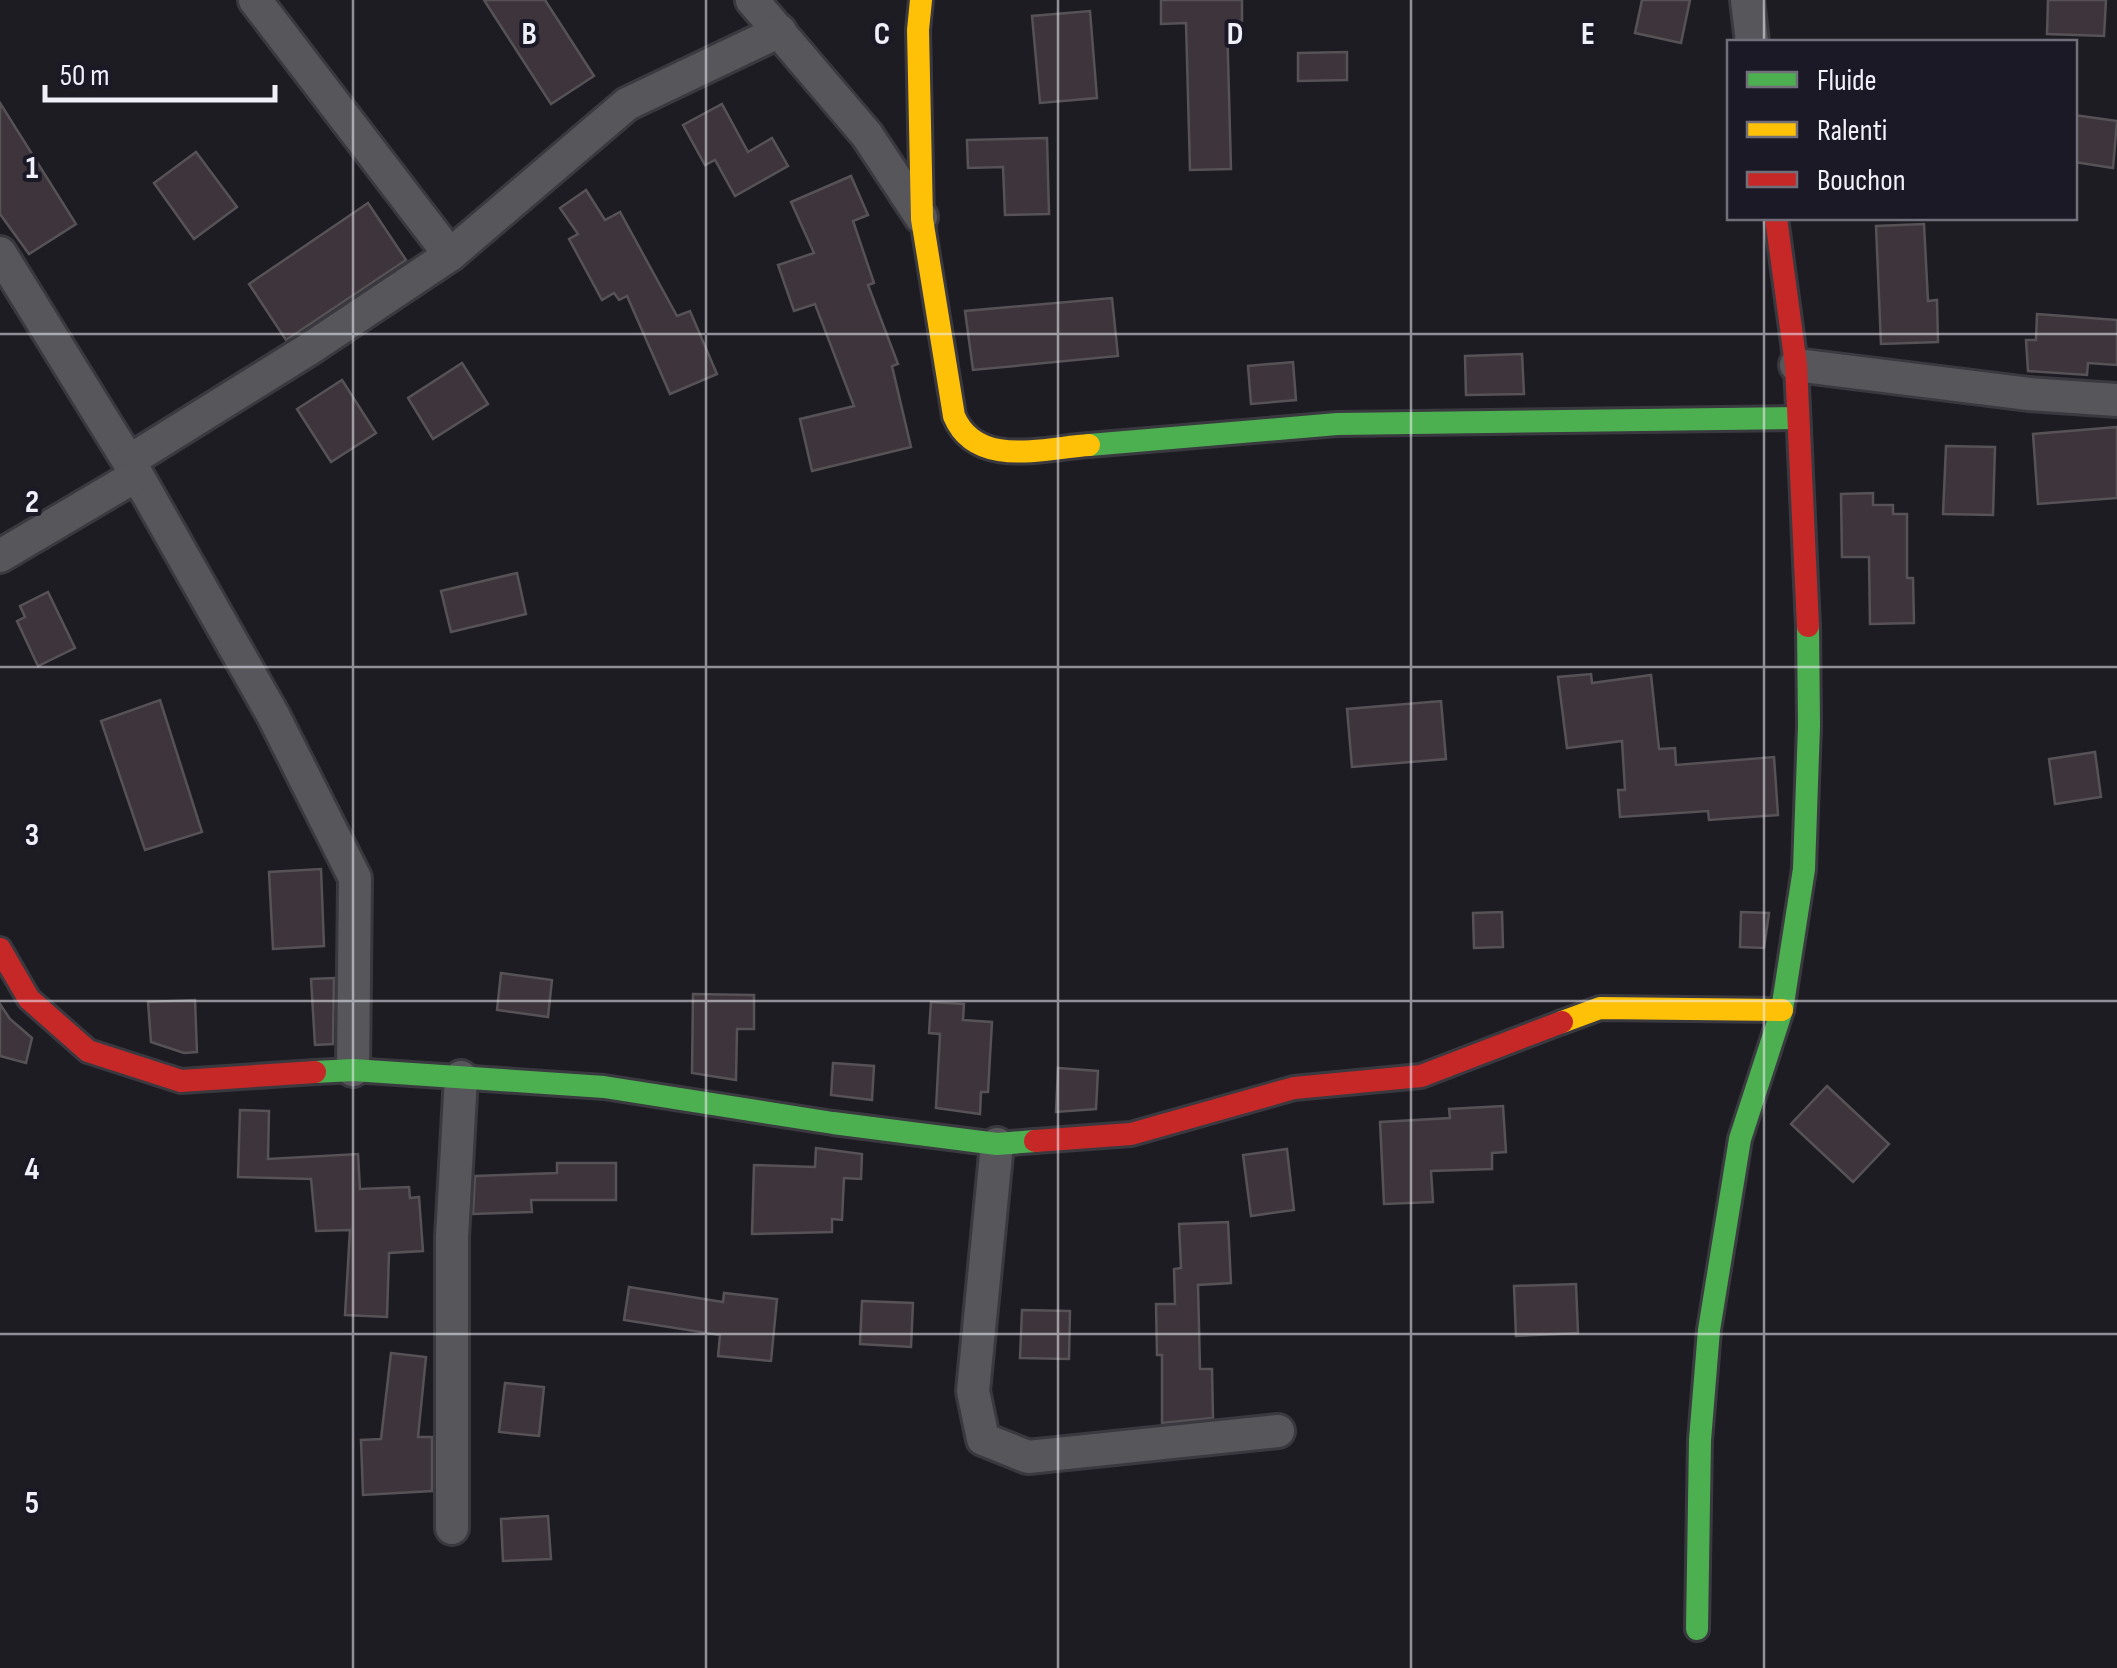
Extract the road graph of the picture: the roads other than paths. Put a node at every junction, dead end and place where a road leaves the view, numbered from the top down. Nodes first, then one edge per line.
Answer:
1 (255, 0) edge
2 (752, 0) edge
3 (921, 0) edge
4 (1746, 0) edge
5 (780, 32) junction
6 (1752, 40) edge
7 (922, 219) junction
8 (1776, 220) edge
9 (0, 252) edge
10 (450, 255) junction
11 (1796, 365) junction
12 (2117, 400) edge
13 (1798, 418) junction
14 (133, 468) junction
15 (0, 556) edge
16 (0, 950) edge
17 (1782, 1010) junction
18 (353, 1070) junction
19 (461, 1078) junction
20 (998, 1144) junction
21 (1278, 1431) dead end
22 (452, 1528) dead end
23 (1697, 1629) dead end

1 - 10 street
2 - 5 street
3 - 7 street
4 - 6 street
5 - 7 street
5 - 10 street
7 - 13 street
8 - 11 street
9 - 14 street
10 - 14 street
11 - 12 street
11 - 13 street
13 - 17 street
14 - 15 street
14 - 18 street
16 - 18 street
17 - 20 street
17 - 23 street
18 - 19 street
19 - 20 street
19 - 22 street
20 - 21 street

